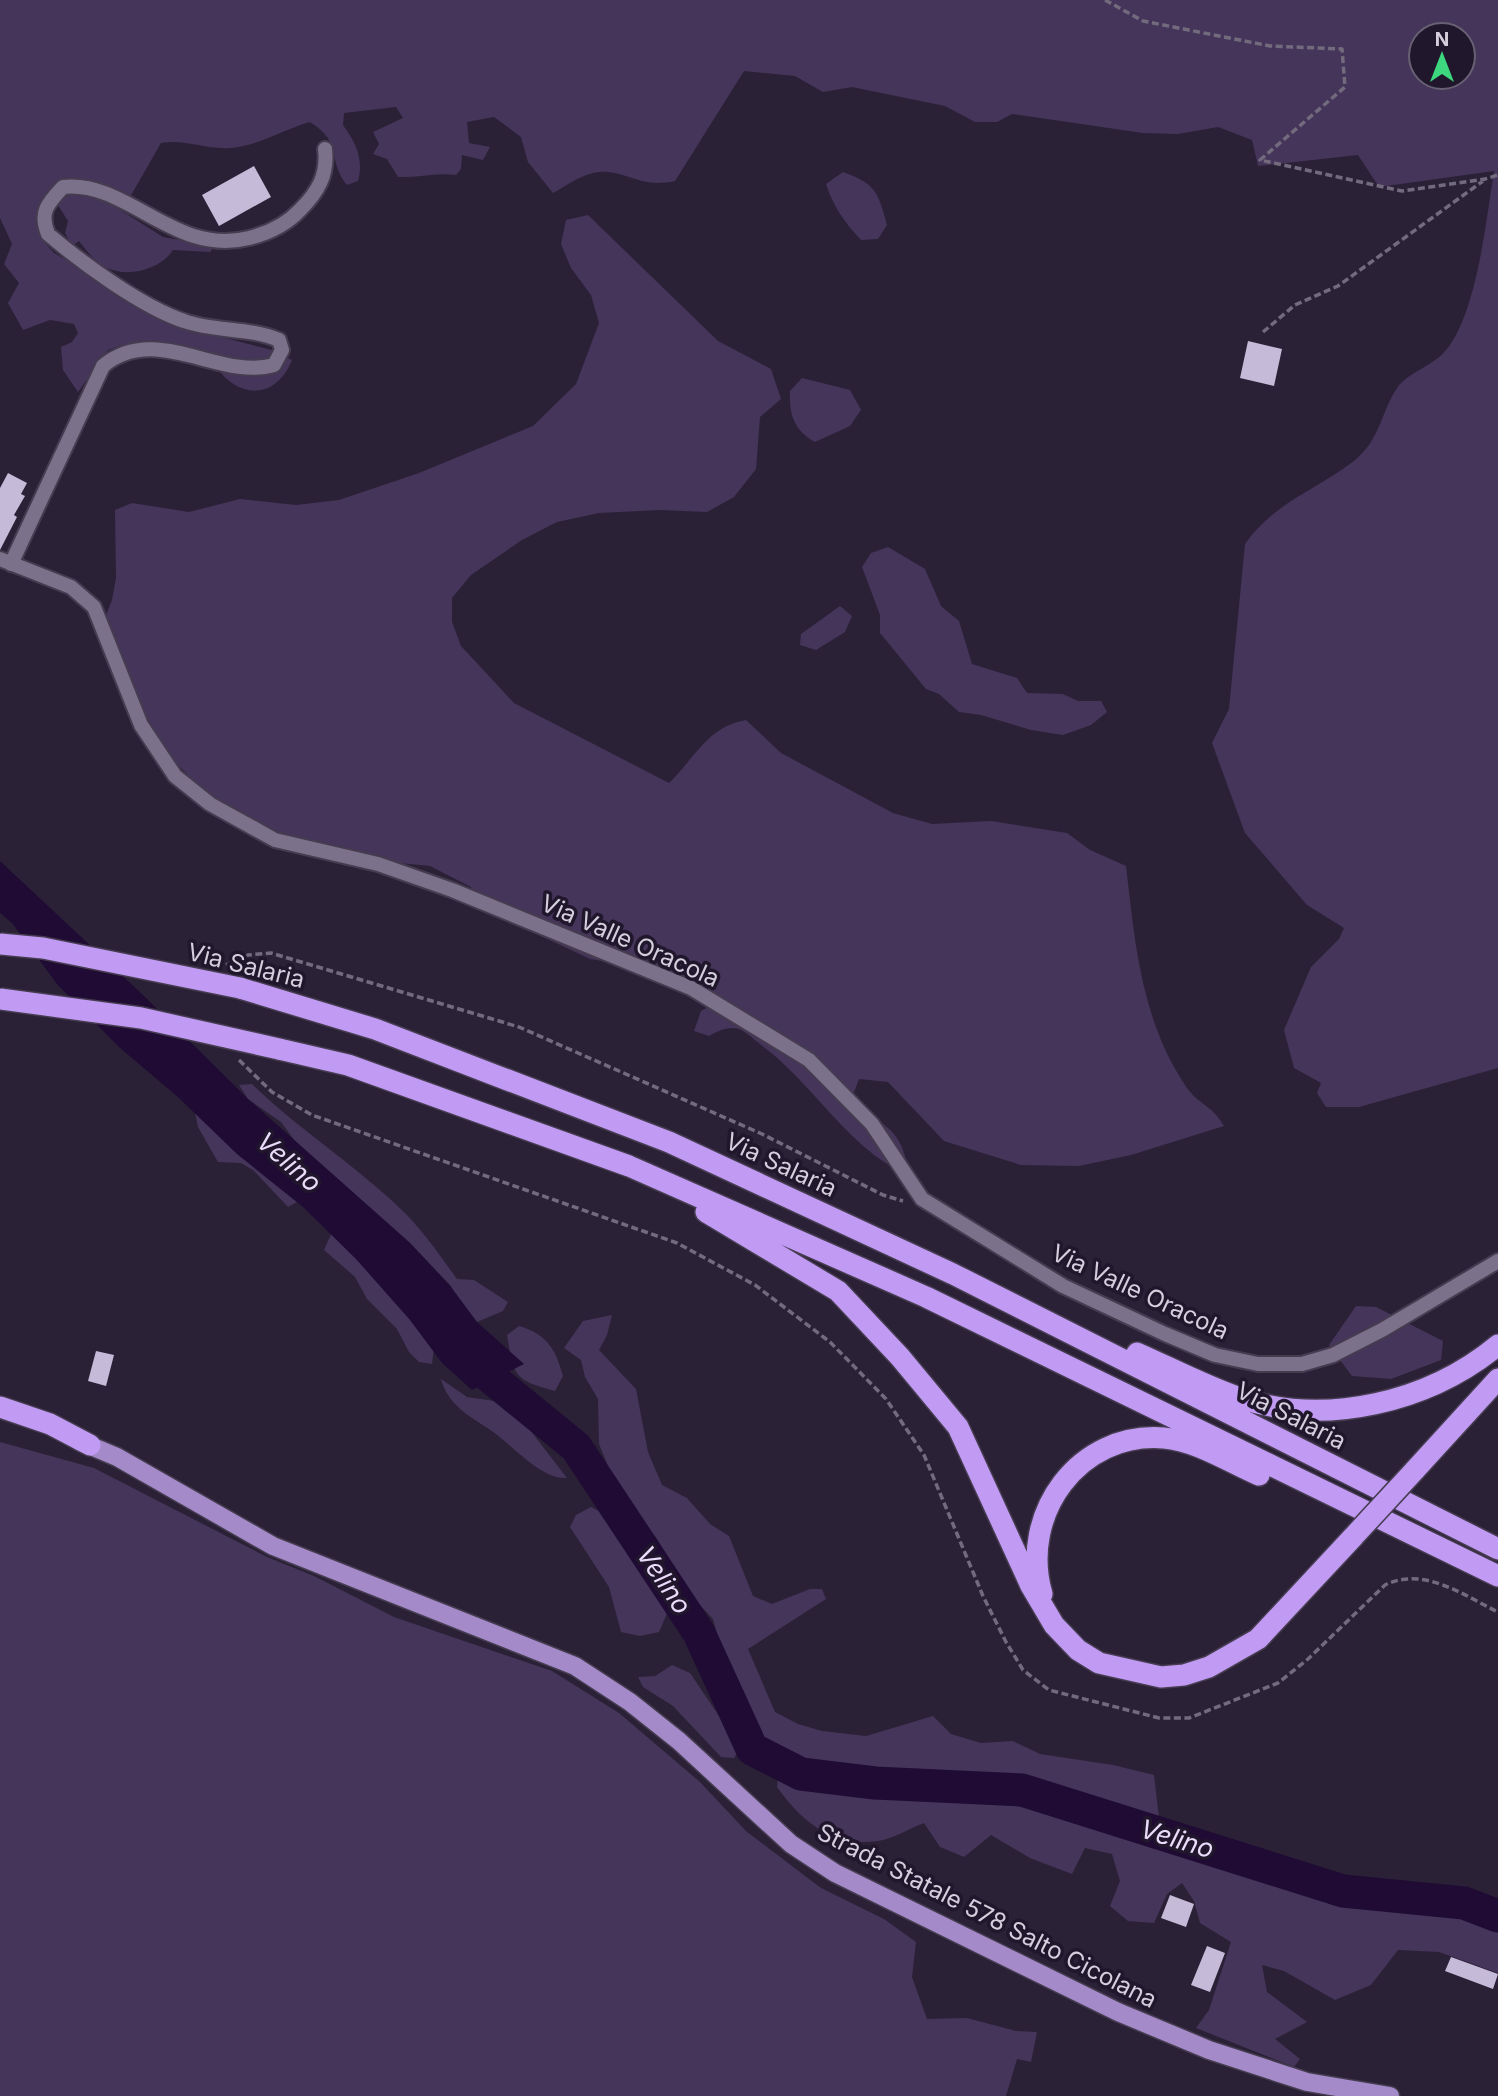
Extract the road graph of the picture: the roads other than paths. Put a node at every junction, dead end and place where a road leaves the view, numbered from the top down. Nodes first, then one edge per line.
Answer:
1 (325, 149) dead end
2 (5, 561) edge
3 (0, 944) edge
4 (0, 999) edge
5 (629, 1166) junction
6 (1498, 1261) edge
7 (953, 1274) junction
8 (1498, 1345) edge
9 (1498, 1380) edge
10 (0, 1407) edge
11 (0, 1418) edge
12 (90, 1445) junction
13 (1498, 1549) edge
14 (1498, 1576) edge
15 (1498, 1581) edge
16 (1046, 1609) junction
17 (1390, 2096) edge

1 - 2 street
2 - 6 street, Via Valle Oracola
3 - 7 highway, Via Salaria, bridge
4 - 5 highway, bridge
5 - 14 highway
5 - 16 highway
7 - 8 highway
7 - 13 highway, Via Salaria
9 - 16 highway, bridge
10 - 12 highway
11 - 12 main road, Strada Statale 578 Salto Cicolana
12 - 17 main road, Strada Statale 578 Salto Cicolana
15 - 16 highway

